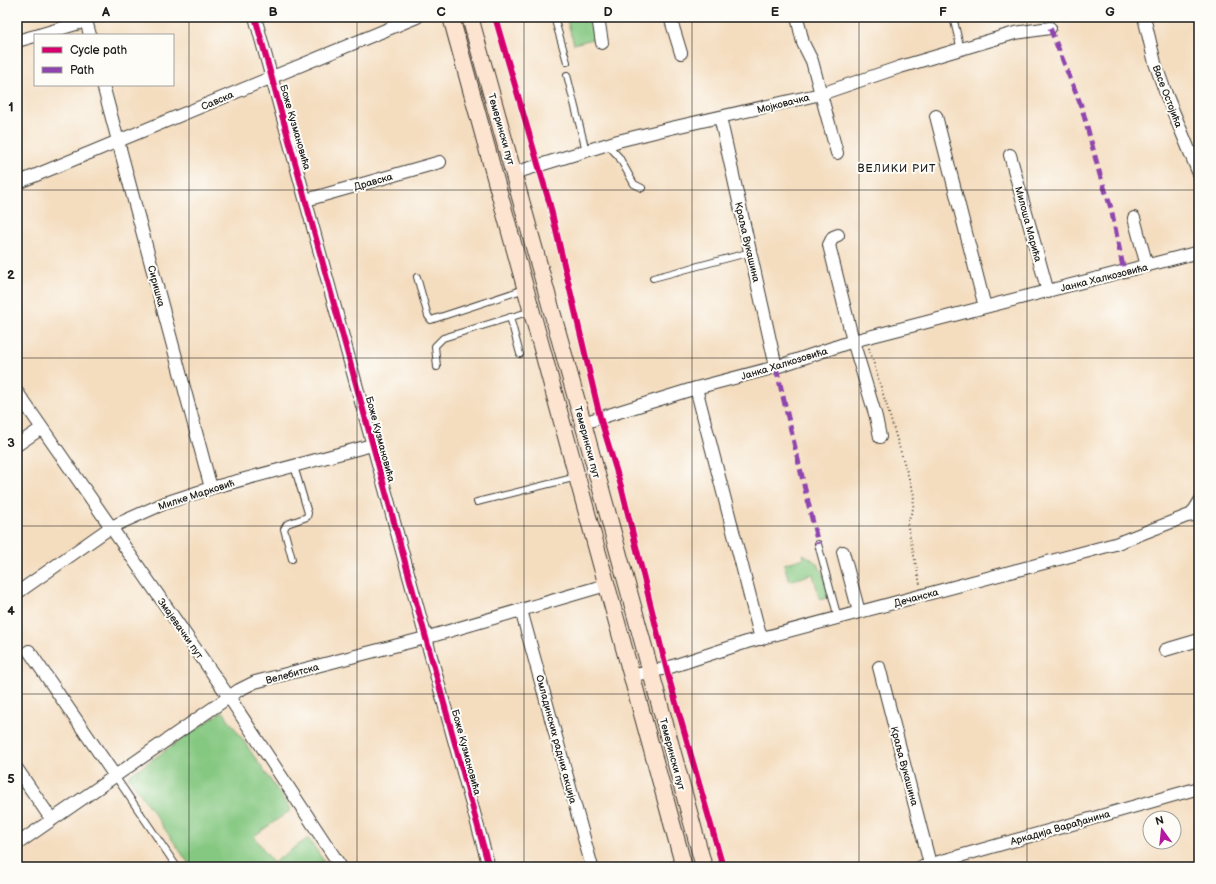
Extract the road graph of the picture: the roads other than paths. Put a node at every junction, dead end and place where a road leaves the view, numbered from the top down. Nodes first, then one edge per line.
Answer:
1 (255, 17) edge
2 (417, 17) edge
3 (451, 17) edge
4 (554, 17) edge
5 (598, 17) edge
6 (670, 17) edge
7 (797, 17) edge
8 (953, 17) edge
9 (1144, 17) edge
10 (476, 18) edge
11 (86, 19) edge
12 (1050, 28) dead end
13 (42, 34) edge
14 (90, 34) edge
15 (34, 36) edge
16 (17, 41) edge
17 (602, 43) dead end
18 (961, 50) junction
19 (681, 53) dead end
20 (567, 62) dead end
21 (567, 75) dead end
22 (271, 77) junction
23 (103, 86) edge
24 (821, 94) junction
25 (936, 116) dead end
26 (720, 117) junction
27 (118, 142) junction
28 (608, 144) junction
29 (586, 151) junction
30 (837, 154) dead end
31 (1010, 155) dead end
32 (440, 162) dead end
33 (514, 173) junction
34 (1199, 174) edge
35 (17, 184) edge
36 (642, 188) dead end
37 (306, 200) junction
38 (1134, 218) dead end
39 (838, 235) dead end
40 (750, 252) junction
41 (1199, 252) edge
42 (1147, 266) junction
43 (417, 277) dead end
44 (653, 278) dead end
45 (525, 289) junction
46 (1048, 292) junction
47 (985, 307) junction
48 (531, 311) junction
49 (510, 317) junction
50 (853, 341) junction
51 (520, 354) dead end
52 (437, 367) dead end
53 (776, 367) junction
54 (696, 388) junction
55 (17, 392) edge
56 (583, 423) junction
57 (42, 428) junction
58 (880, 437) dead end
59 (17, 445) edge
60 (372, 445) junction
61 (294, 466) junction
62 (577, 478) junction
63 (211, 488) junction
64 (1199, 498) edge
65 (477, 502) dead end
66 (1193, 515) edge
67 (111, 527) junction
68 (818, 544) dead end
69 (843, 552) dead end
70 (292, 560) dead end
71 (606, 585) junction
72 (17, 593) edge
73 (521, 610) junction
74 (858, 612) junction
75 (838, 618) junction
76 (425, 638) junction
77 (761, 639) junction
78 (1199, 640) edge
79 (1165, 650) dead end
80 (28, 651) dead end
81 (879, 667) dead end
82 (650, 672) junction
83 (631, 676) junction
84 (228, 697) junction
85 (17, 768) edge
86 (115, 776) junction
87 (1199, 788) edge
88 (52, 820) junction
89 (17, 844) edge
90 (926, 866) edge
91 (177, 867) edge
92 (340, 867) edge
93 (488, 867) edge
94 (592, 867) edge
95 (684, 867) edge
96 (704, 867) edge

1 - 22 street, Боже Кузмановића
2 - 22 street, Савска
3 - 45 main road, Темерински пут
4 - 20 lane
5 - 17 street
6 - 19 street
7 - 24 street
8 - 18 lane
9 - 34 street, Васе Остојића
10 - 33 main road, Темерински пут
11 - 13 street
11 - 14 street
12 - 18 street, Мојковачка
15 - 16 street
18 - 24 street, Мојковачка
21 - 29 lane
22 - 27 street, Савска
22 - 37 street, Боже Кузмановића
23 - 27 street, Сиришка
24 - 26 street, Мојковачка
24 - 30 street
25 - 47 street
26 - 28 street, Мојковачка
26 - 40 street, Краља Вукашина
27 - 35 street, Савска
27 - 63 street, Сиришка
28 - 29 street, Мојковачка
28 - 36 lane
29 - 33 street, Мојковачка
31 - 46 street, Милоша Марића
32 - 37 street, Дравска
33 - 56 main road, Темерински пут
37 - 60 street, Боже Кузмановића
38 - 42 street
39 - 50 street
40 - 44 lane
40 - 53 street, Краља Вукашина
41 - 42 street, Јанка Халкозовића
42 - 46 street, Јанка Халкозовића
43 - 45 lane
45 - 48 main road, Темерински пут
46 - 47 street, Јанка Халкозовића
47 - 50 street, Јанка Халкозовића
48 - 49 lane
48 - 62 main road, Темерински пут
49 - 51 lane
49 - 52 lane
50 - 53 street, Јанка Халкозовића
50 - 58 street
53 - 54 street, Јанка Халкозовића
54 - 56 street, Јанка Халкозовића
54 - 77 street
55 - 57 street, Змајевачки пут
56 - 82 main road, Темерински пут
57 - 59 street
57 - 67 street, Змајевачки пут
60 - 61 street, Милке Марковић
60 - 76 street, Боже Кузмановића
61 - 63 street, Милке Марковић
61 - 70 lane
62 - 65 lane
62 - 71 main road, Темерински пут
63 - 67 street, Милке Марковић
64 - 66 lane
66 - 74 street, Дечанска
67 - 72 street, Милке Марковић
67 - 84 street, Змајевачки пут
68 - 75 lane
69 - 74 street
71 - 73 street, Велебитска
71 - 83 main road, Темерински пут
73 - 76 street, Велебитска
73 - 94 street, Омладинских радних акција
74 - 75 street, Дечанска
75 - 77 street, Дечанска
76 - 84 street, Велебитска
76 - 93 street, Боже Кузмановића
77 - 82 street, Дечанска
78 - 79 street
80 - 86 street
81 - 90 street, Краља Вукашина
82 - 83 street, Дечанска
82 - 96 main road, Темерински пут
83 - 95 main road, Темерински пут
84 - 86 street, Велебитска
84 - 92 street, Змајевачки пут
85 - 88 street
86 - 88 street, Велебитска
86 - 91 lane
87 - 90 street, Аркадија Варађанина
88 - 89 street, Велебитска

